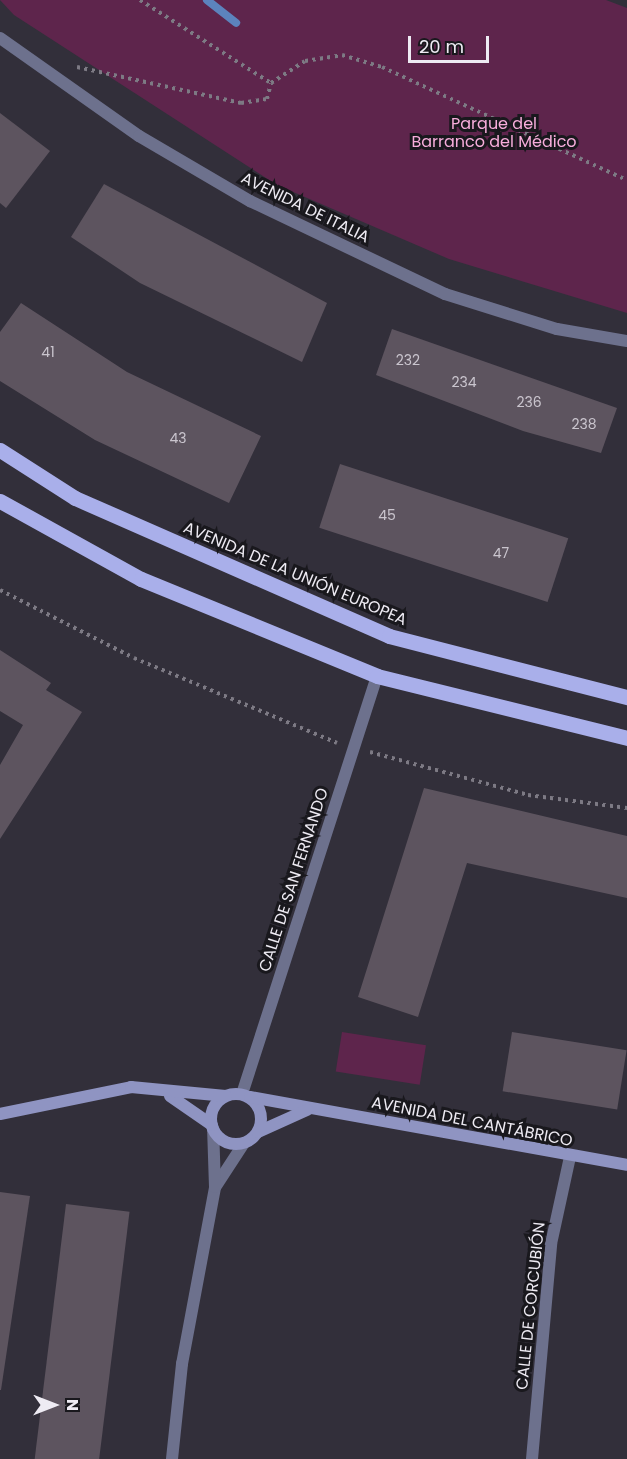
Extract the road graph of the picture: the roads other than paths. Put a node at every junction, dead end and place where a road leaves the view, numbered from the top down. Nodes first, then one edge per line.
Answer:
1 (0, 38) edge
2 (627, 341) edge
3 (0, 450) edge
4 (0, 501) edge
5 (377, 676) junction
6 (627, 697) edge
7 (627, 738) edge
8 (163, 1093) junction
9 (226, 1096) junction
10 (246, 1096) junction
11 (311, 1109) junction
12 (0, 1114) edge
13 (212, 1126) junction
14 (258, 1132) junction
15 (244, 1143) junction
16 (570, 1157) junction
17 (627, 1165) edge
18 (216, 1187) junction
19 (172, 1459) edge
20 (532, 1459) edge

1 - 2 street, AVENIDA DE ITALIA
3 - 6 main road, AVENIDA DE LA UNIÓN EUROPEA
4 - 5 main road
5 - 7 main road
5 - 10 street, CALLE DE SAN FERNANDO
8 - 9 street
8 - 12 street
8 - 13 street
9 - 10 street
9 - 13 street
10 - 11 street, AVENIDA DEL CANTÁBRICO
10 - 14 street
11 - 14 street
11 - 16 street, AVENIDA DEL CANTÁBRICO
13 - 15 street
13 - 18 street
14 - 15 street
15 - 18 street
16 - 17 street, AVENIDA DEL CANTÁBRICO
16 - 20 street, CALLE DE CORCUBIÓN
18 - 19 street

